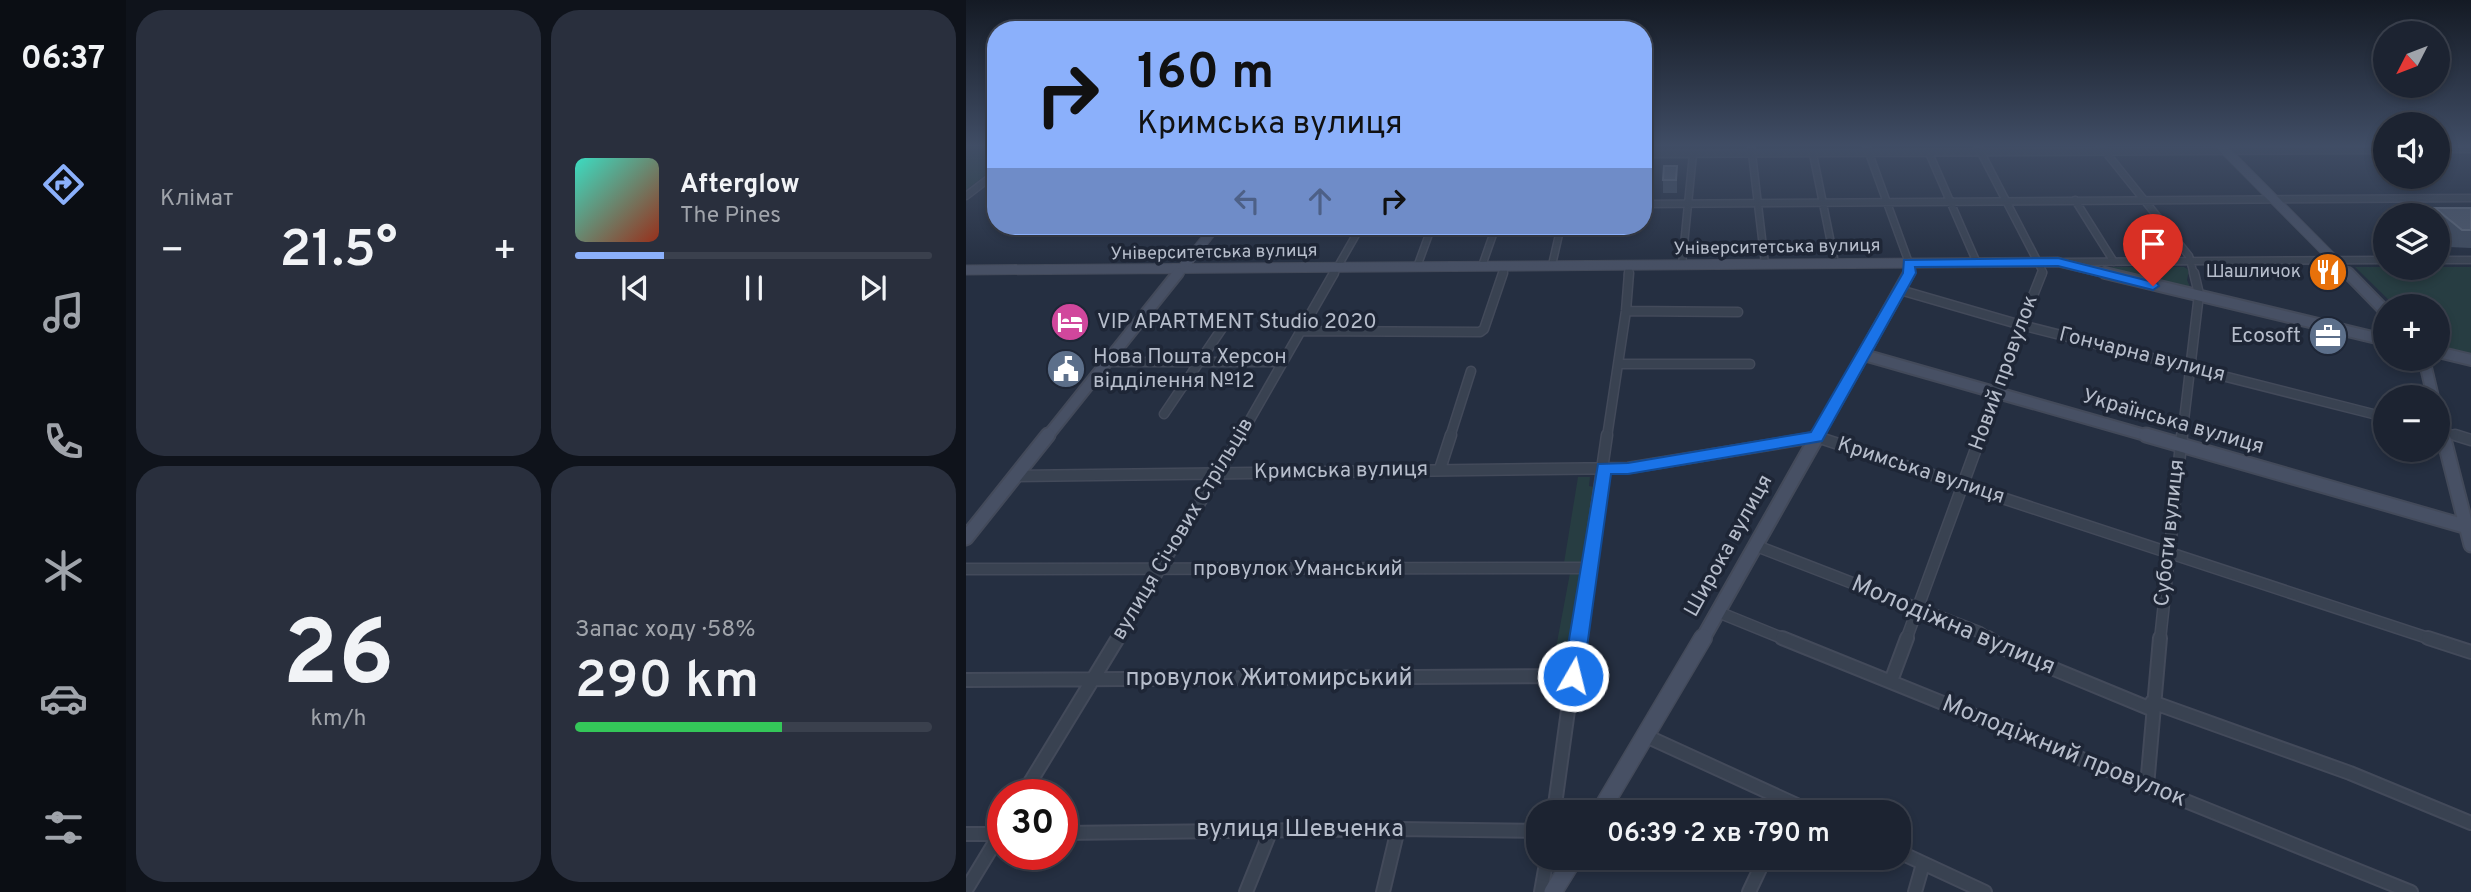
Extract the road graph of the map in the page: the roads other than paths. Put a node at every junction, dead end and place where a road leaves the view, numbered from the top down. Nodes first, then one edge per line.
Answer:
1 (1689, 187) edge
2 (1756, 187) edge
3 (1821, 187) edge
4 (1882, 187) edge
5 (1942, 187) edge
6 (1999, 187) edge
7 (2135, 187) edge
8 (2262, 187) edge
9 (2471, 198) edge
10 (2275, 199) junction
11 (2006, 200) junction
12 (2075, 200) junction
13 (2146, 200) junction
14 (1948, 201) junction
15 (1888, 202) junction
16 (1687, 203) junction
17 (1758, 203) junction
18 (1825, 203) junction
19 (1652, 204) edge
20 (1209, 235) edge
21 (1356, 235) edge
22 (1429, 235) edge
23 (1493, 235) edge
24 (1559, 235) edge
25 (2191, 260) junction
26 (2336, 260) junction
27 (2373, 260) edge
28 (2450, 260) edge
29 (2471, 260) edge
30 (2039, 262) junction
31 (2058, 262) junction
32 (2114, 262) junction
33 (1909, 263) junction
34 (1977, 263) junction
35 (1765, 264) junction
36 (1835, 264) junction
37 (1552, 265) junction
38 (1682, 265) junction
39 (1505, 266) junction
40 (1629, 266) junction
41 (1417, 267) junction
42 (1482, 267) junction
43 (1338, 268) junction
44 (966, 270) edge
45 (1180, 270) junction
46 (1900, 290) junction
47 (2199, 297) junction
48 (2373, 299) edge
49 (1626, 311) junction
50 (1738, 312) dead end
51 (1227, 321) dead end
52 (2021, 325) junction
53 (1302, 331) junction
54 (2373, 337) edge
55 (1864, 355) junction
56 (2450, 355) edge
57 (2471, 360) edge
58 (1105, 362) junction
59 (1199, 362) junction
60 (1283, 362) junction
61 (1619, 364) junction
62 (1750, 364) dead end
63 (2191, 366) junction
64 (1471, 371) dead end
65 (1995, 392) junction
66 (1164, 414) dead end
67 (2373, 414) edge
68 (2450, 434) edge
69 (1816, 437) junction
70 (2471, 440) edge
71 (2180, 444) junction
72 (2449, 462) edge
73 (1604, 468) junction
74 (1440, 469) junction
75 (1219, 473) junction
76 (1014, 476) junction
77 (1964, 485) junction
78 (2468, 527) edge
79 (966, 538) edge
80 (1754, 545) junction
81 (2471, 545) edge
82 (2168, 552) junction
83 (1587, 568) junction
84 (966, 569) edge
85 (1160, 570) junction
86 (1917, 608) junction
87 (1718, 612) junction
88 (2471, 652) edge
89 (1573, 676) junction
90 (966, 680) edge
91 (1092, 680) junction
92 (1891, 681) junction
93 (2152, 705) junction
94 (1646, 736) junction
95 (1032, 779) edge
96 (2147, 786) junction
97 (1556, 800) edge
98 (1608, 800) edge
99 (1773, 800) edge
100 (2471, 823) edge
101 (1398, 829) junction
102 (1271, 830) junction
103 (1526, 831) edge
104 (987, 833) edge
105 (1078, 833) edge
106 (966, 834) edge
107 (987, 856) edge
108 (1911, 858) edge
109 (1923, 864) junction
110 (1545, 870) edge
111 (1567, 870) edge
112 (1759, 870) edge
113 (966, 890) edge
114 (1246, 892) edge
115 (1382, 892) edge
116 (1541, 892) edge
117 (1553, 892) edge
118 (1749, 892) edge
119 (1915, 892) edge
120 (1985, 892) edge
121 (2411, 892) edge

1 - 16 street
2 - 17 street
3 - 18 street
4 - 15 street
5 - 14 street
6 - 11 street
7 - 13 street, Суботи вулиця
8 - 10 street
9 - 10 street
10 - 13 street
10 - 26 street
11 - 12 street
11 - 14 street
11 - 30 street
12 - 13 street
12 - 32 street
13 - 25 street, Суботи вулиця
14 - 15 street
14 - 34 street
15 - 18 street
15 - 33 street
16 - 17 street
16 - 19 street
16 - 38 street
17 - 18 street
17 - 35 street
18 - 36 street
20 - 45 street
21 - 43 street, вулиця Січових Стрільців
22 - 41 street
23 - 42 street
24 - 37 street
25 - 26 street, Університетська вулиця
25 - 32 street, Університетська вулиця
25 - 47 street, Суботи вулиця
26 - 27 street, Університетська вулиця
26 - 48 street
28 - 29 street
30 - 31 street, Університетська вулиця
30 - 34 street, Університетська вулиця
30 - 52 street, Новий провулок
31 - 32 street, Університетська вулиця
31 - 47 street
33 - 34 street, Університетська вулиця
33 - 36 street, Університетська вулиця
33 - 46 street, Широка вулиця
35 - 36 street, Університетська вулиця
35 - 38 street, Університетська вулиця
37 - 39 street, Університетська вулиця
37 - 40 street, Університетська вулиця
38 - 40 street, Університетська вулиця
39 - 42 street, Університетська вулиця
39 - 53 street
40 - 49 street
41 - 42 street, Університетська вулиця
41 - 43 street, Університетська вулиця
43 - 45 street, Університетська вулиця
43 - 53 street, вулиця Січових Стрільців
44 - 45 street, Університетська вулиця
45 - 58 street
46 - 52 street, Гончарна вулиця
46 - 55 street, Широка вулиця
47 - 54 street
47 - 63 street, Суботи вулиця
49 - 50 street
49 - 61 street
51 - 59 street
52 - 63 street, Гончарна вулиця
52 - 65 street, Новий провулок
53 - 60 street, вулиця Січових Стрільців
55 - 65 street, Українська вулиця
55 - 69 street, Широка вулиця
56 - 57 street
58 - 59 street
58 - 76 street
59 - 60 street
59 - 66 street
60 - 75 street, вулиця Січових Стрільців
61 - 62 street
61 - 73 street
63 - 67 street, Гончарна вулиця
63 - 71 street, Суботи вулиця
64 - 74 street
65 - 71 street, Українська вулиця
65 - 77 street, Новий провулок
68 - 70 street
69 - 73 street, Кримська вулиця
69 - 77 street, Кримська вулиця
69 - 80 street, Широка вулиця
71 - 78 street, Українська вулиця
71 - 82 street, Суботи вулиця
72 - 78 street
73 - 74 street, Кримська вулиця
73 - 83 street
74 - 75 street, Кримська вулиця
75 - 76 street, Кримська вулиця
75 - 85 street, вулиця Січових Стрільців
76 - 79 street
77 - 82 street, Кримська вулиця
77 - 86 street, Новий провулок
78 - 81 street
80 - 86 street, Молодіжна вулиця
80 - 87 street, Широка вулиця
82 - 88 street, Кримська вулиця
82 - 93 street, Суботи вулиця
83 - 85 street, провулок Уманський
83 - 89 street
84 - 85 street, провулок Уманський
85 - 91 street, вулиця Січових Стрільців
86 - 92 street, Новий провулок
86 - 93 street, Молодіжна вулиця
87 - 92 street, Молодіжний провулок
87 - 94 street, Широка вулиця
89 - 91 street, провулок Житомирський
89 - 97 street
90 - 91 street, провулок Житомирський
91 - 95 street, вулиця Січових Стрільців
92 - 96 street, Молодіжний провулок
93 - 96 street, Суботи вулиця
93 - 100 street, Молодіжна вулиця
94 - 98 street, Широка вулиця
94 - 99 street
96 - 121 street, Молодіжний провулок
101 - 102 street, вулиця Шевченка
101 - 103 street, вулиця Шевченка
101 - 115 street
102 - 105 street, вулиця Шевченка
102 - 114 street
104 - 106 street
107 - 113 street
108 - 109 street
109 - 119 street
109 - 120 street
110 - 116 street
111 - 117 street
112 - 118 street

